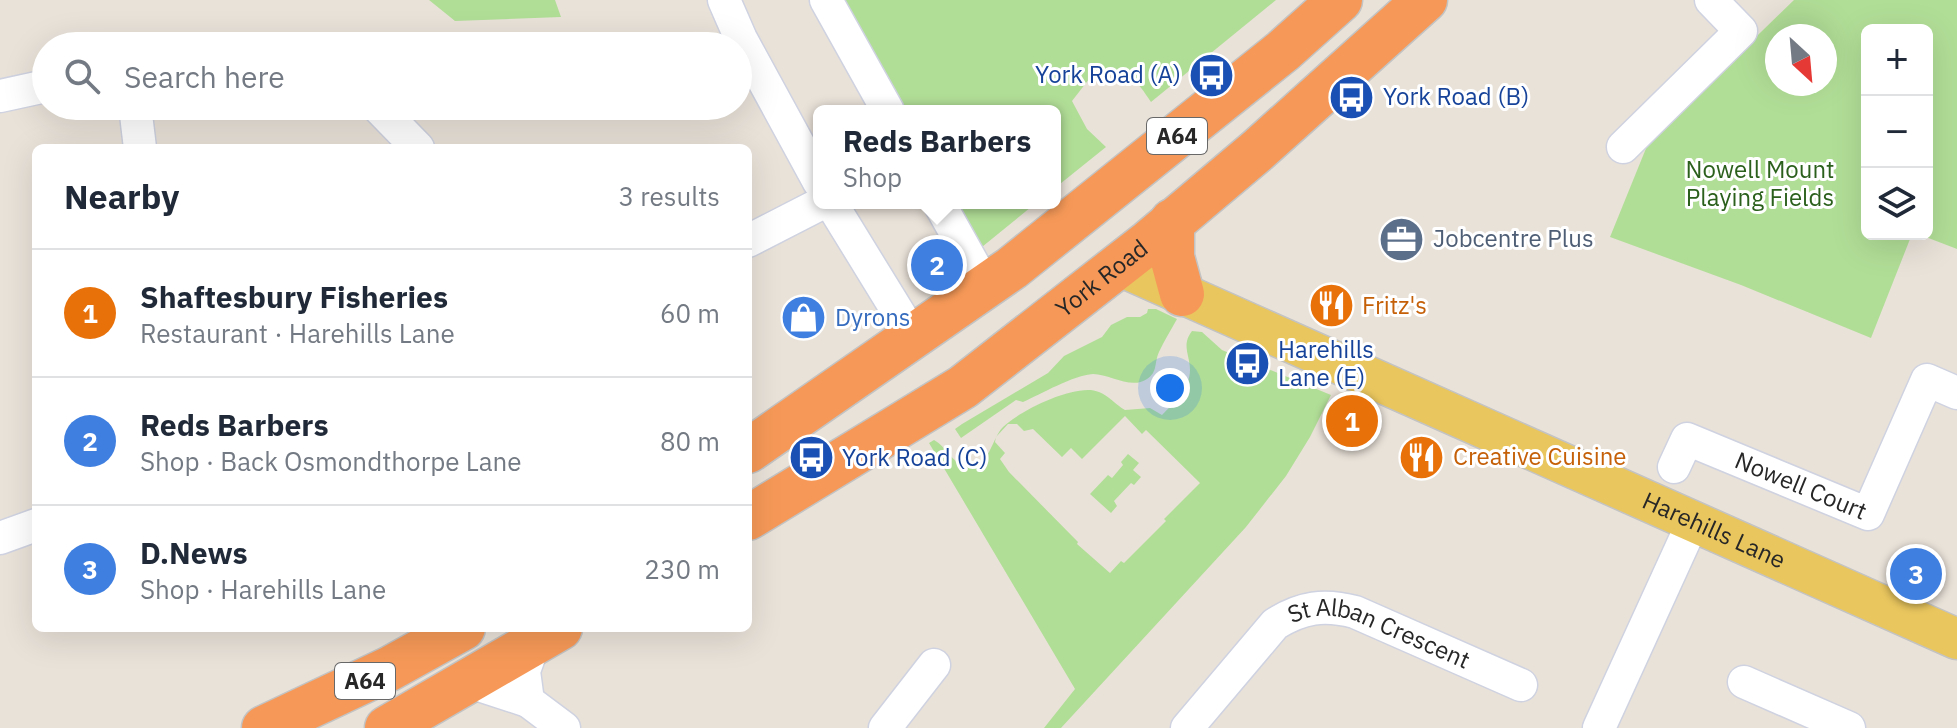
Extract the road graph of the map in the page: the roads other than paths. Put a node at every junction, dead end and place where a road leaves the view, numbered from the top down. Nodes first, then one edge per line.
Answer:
1 (724, 0) edge
2 (826, 0) edge
3 (1340, 0) edge
4 (1425, 0) edge
5 (1711, 0) edge
6 (738, 32) edge
7 (752, 59) edge
8 (32, 89) edge
9 (0, 96) edge
10 (885, 105) edge
11 (137, 120) edge
12 (391, 120) edge
13 (140, 144) edge
14 (414, 144) edge
15 (1623, 147) dead end
16 (813, 171) edge
17 (813, 208) edge
18 (835, 209) edge
19 (944, 209) edge
20 (1172, 221) junction
21 (752, 239) edge
22 (1120, 266) junction
23 (999, 278) junction
24 (1182, 294) junction
25 (914, 338) junction
26 (1010, 350) junction
27 (1957, 393) edge
28 (752, 448) edge
29 (1674, 467) dead end
30 (752, 516) edge
31 (1693, 522) junction
32 (32, 526) edge
33 (0, 538) edge
34 (456, 632) edge
35 (547, 636) edge
36 (1956, 636) edge
37 (934, 665) dead end
38 (470, 682) junction
39 (1744, 682) dead end
40 (1521, 685) dead end
41 (528, 701) junction
42 (390, 727) edge
43 (1190, 727) edge
44 (1842, 727) edge
45 (264, 728) edge
46 (564, 728) edge
47 (885, 728) edge
48 (1599, 728) edge

1 - 6 street
2 - 10 street
3 - 23 highway, A64
4 - 20 highway, York Road / A64
5 - 15 street
7 - 16 street
8 - 9 street
11 - 13 street
12 - 14 street
17 - 21 street
18 - 25 street
19 - 23 street
20 - 22 highway, York Road / A64
20 - 24 highway
22 - 23 highway
22 - 24 main road, Harehills Lane
22 - 26 highway, York Road / A64
23 - 25 highway, A64
24 - 31 main road, Harehills Lane
25 - 26 highway
25 - 28 highway, A64
26 - 30 highway, York Road / A64
27 - 29 street, Nowell Court
31 - 36 main road, Harehills Lane
31 - 48 street
32 - 33 street
34 - 45 highway, A64
35 - 38 highway, A64
35 - 41 street
37 - 47 street
38 - 41 street
38 - 42 highway, A64
39 - 44 street
40 - 43 street, St Alban Crescent
41 - 46 street

